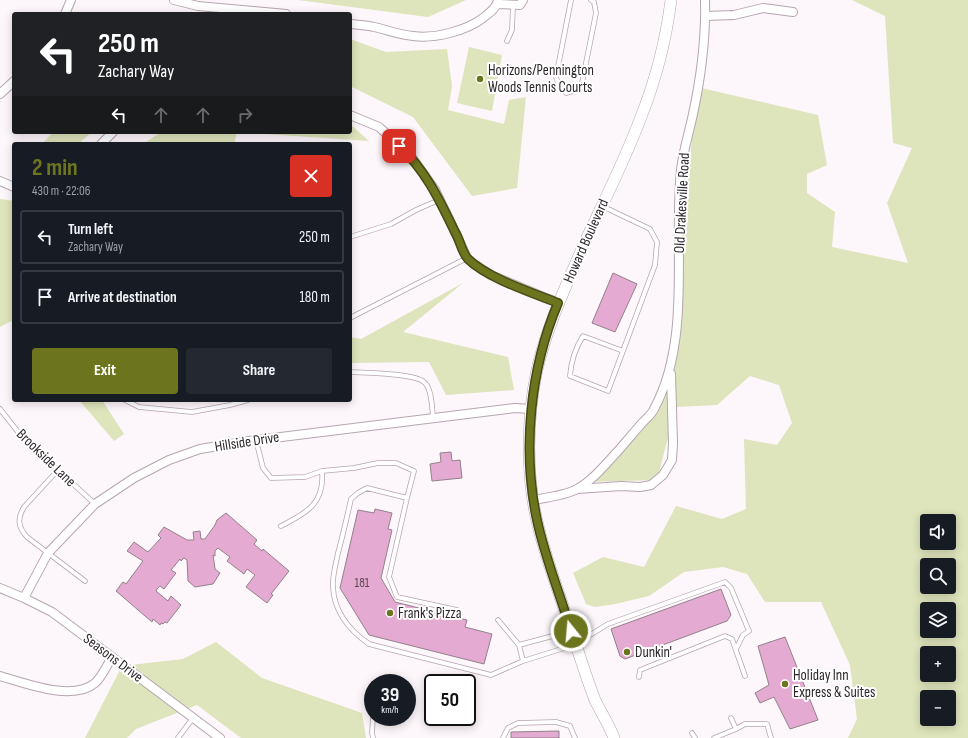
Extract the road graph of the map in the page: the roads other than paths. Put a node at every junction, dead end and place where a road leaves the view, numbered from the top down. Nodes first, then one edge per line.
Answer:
1 (72, 0) edge
2 (174, 0) edge
3 (523, 0) edge
4 (571, 0) edge
5 (591, 0) edge
6 (671, 0) edge
7 (705, 0) edge
8 (497, 2) edge
9 (513, 5) junction
10 (66, 12) edge
11 (264, 12) edge
12 (793, 12) dead end
13 (705, 16) junction
14 (352, 24) edge
15 (507, 41) dead end
16 (12, 83) edge
17 (0, 94) edge
18 (352, 116) edge
19 (111, 134) edge
20 (103, 142) edge
21 (0, 181) edge
22 (12, 186) edge
23 (439, 200) junction
24 (602, 206) junction
25 (352, 236) edge
26 (466, 258) junction
27 (558, 303) junction
28 (352, 317) edge
29 (623, 351) junction
30 (671, 359) junction
31 (352, 372) edge
32 (129, 402) edge
33 (241, 402) edge
34 (0, 409) edge
35 (531, 409) junction
36 (433, 417) junction
37 (256, 440) junction
38 (58, 470) junction
39 (322, 471) junction
40 (577, 489) junction
41 (407, 498) junction
42 (533, 500) junction
43 (95, 504) junction
44 (281, 526) dead end
45 (48, 553) junction
46 (85, 581) dead end
47 (0, 588) edge
48 (24, 598) junction
49 (457, 610) dead end
50 (498, 620) dead end
51 (573, 638) junction
52 (519, 645) junction
53 (736, 649) junction
54 (112, 657) junction
55 (523, 661) junction
56 (0, 676) edge
57 (745, 676) dead end
58 (639, 677) dead end
59 (193, 718) junction
60 (731, 718) dead end
61 (372, 726) edge
62 (736, 729) junction
63 (692, 733) dead end
64 (178, 738) edge
65 (220, 738) edge
66 (373, 738) edge
67 (503, 738) edge
68 (575, 738) edge
69 (614, 738) edge
70 (695, 738) edge
71 (714, 738) edge
72 (771, 738) edge

1 - 10 street
2 - 11 street
3 - 9 street
4 - 5 lane
6 - 24 main road, Howard Boulevard
7 - 13 street, Old Drakesville Road
8 - 9 street
8 - 14 street
9 - 15 lane
12 - 13 street
13 - 30 street, Old Drakesville Road
16 - 17 street
18 - 23 street
19 - 20 street
21 - 22 street
23 - 25 lane
23 - 26 street
24 - 27 main road, Howard Boulevard
24 - 29 lane
26 - 27 street
26 - 28 lane
27 - 35 main road, Howard Boulevard
29 - 29 lane
30 - 40 street, Old Drakesville Road
30 - 40 street, Old Drakesville Road
31 - 36 lane
32 - 33 lane
34 - 38 lane, Brookside Lane
35 - 36 street, Hillside Drive
35 - 42 main road, Howard Boulevard
36 - 37 street, Hillside Drive
37 - 39 lane
37 - 43 street, Hillside Drive
38 - 43 lane, Brookside Lane
38 - 45 lane
39 - 41 lane
39 - 44 lane
40 - 42 street, Old Drakesville Road
41 - 49 lane
41 - 55 lane
42 - 51 main road, Howard Boulevard
43 - 45 street, Hillside Drive
45 - 46 lane
45 - 48 street, Hillside Drive
47 - 48 street, Seasons Drive
48 - 54 street, Seasons Drive
50 - 52 lane
51 - 52 lane
51 - 53 lane
51 - 55 lane
51 - 69 main road, Howard Boulevard
52 - 55 lane
53 - 57 lane
53 - 58 lane
54 - 56 street
54 - 59 street, Seasons Drive
59 - 64 lane
59 - 65 street, Seasons Drive
60 - 62 lane
61 - 66 lane
62 - 71 lane
62 - 72 lane
63 - 70 lane
67 - 68 lane

